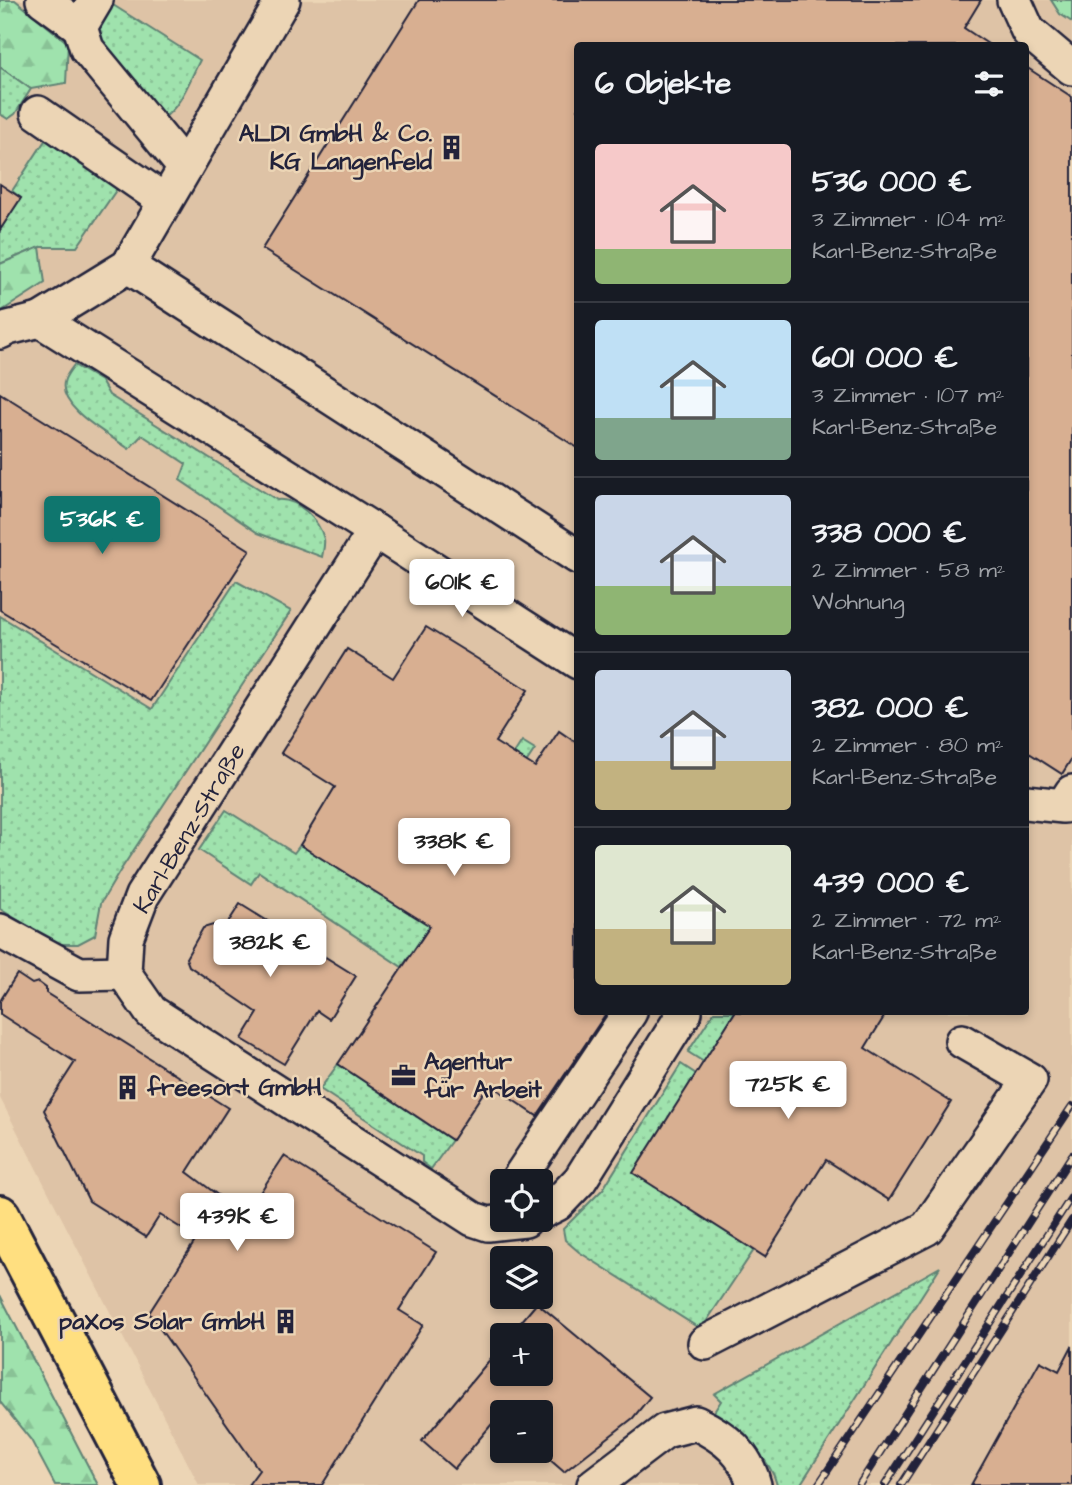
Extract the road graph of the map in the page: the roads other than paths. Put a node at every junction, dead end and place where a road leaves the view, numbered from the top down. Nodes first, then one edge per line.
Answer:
1 (43, 0) edge
2 (283, 0) edge
3 (1014, 0) edge
4 (88, 13) edge
5 (1072, 68) edge
6 (38, 113) dead end
7 (185, 168) junction
8 (165, 201) junction
9 (128, 266) junction
10 (40, 320) junction
11 (0, 332) edge
12 (375, 531) junction
13 (574, 554) edge
14 (574, 659) edge
15 (1072, 792) edge
16 (1029, 802) edge
17 (0, 931) edge
18 (124, 973) junction
19 (629, 1015) edge
20 (683, 1015) edge
21 (962, 1041) dead end
22 (525, 1169) edge
23 (553, 1206) edge
24 (490, 1214) edge
25 (0, 1215) edge
26 (705, 1343) dead end
27 (141, 1485) edge
28 (594, 1485) edge
29 (754, 1485) edge

1 - 4 street
2 - 7 street
3 - 5 street
4 - 7 street
6 - 8 street
7 - 8 street
8 - 9 street
9 - 10 street
9 - 13 street
10 - 11 street
10 - 12 street
12 - 14 street
12 - 18 street, Karl-Benz-Straße
15 - 16 street
17 - 18 street
18 - 24 street
19 - 22 street
20 - 23 street
21 - 26 street
25 - 27 main road
28 - 29 street

